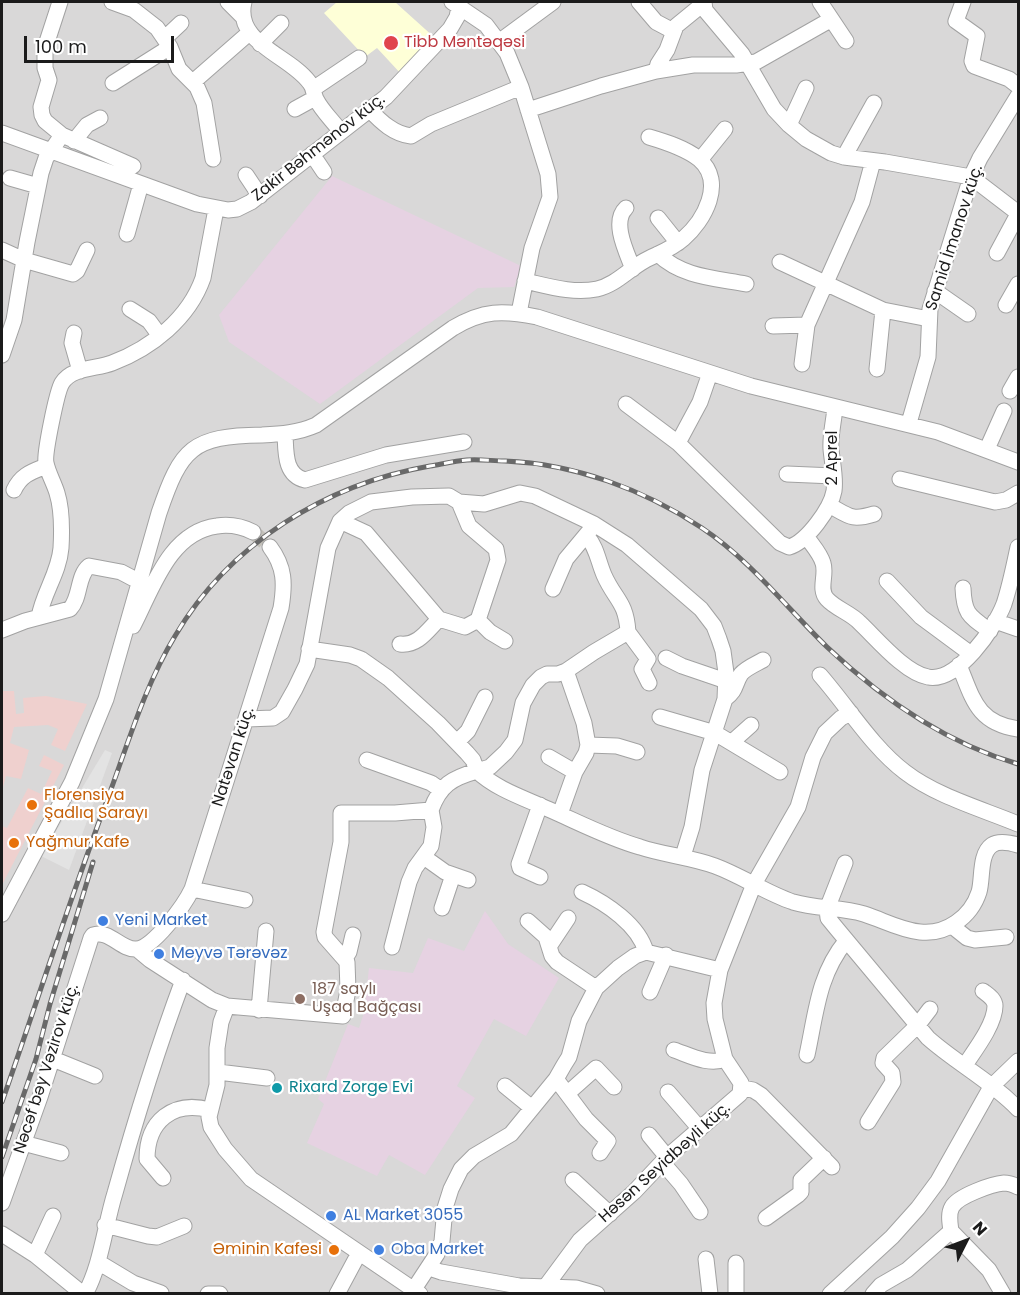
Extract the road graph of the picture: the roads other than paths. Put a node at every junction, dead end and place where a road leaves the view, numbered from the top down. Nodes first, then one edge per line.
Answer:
1 (60, 2) edge
2 (112, 2) edge
3 (228, 2) edge
4 (244, 2) edge
5 (553, 2) edge
6 (639, 2) edge
7 (820, 2) edge
8 (963, 2) edge
9 (458, 3) edge
10 (704, 3) edge
11 (243, 17) junction
12 (830, 20) junction
13 (181, 23) dead end
14 (281, 23) dead end
15 (673, 31) junction
16 (255, 38) junction
17 (500, 41) junction
18 (846, 41) dead end
19 (168, 42) junction
20 (359, 58) dead end
21 (747, 64) junction
22 (656, 71) junction
23 (193, 82) junction
24 (113, 83) dead end
25 (521, 87) junction
26 (806, 87) dead end
27 (1018, 87) edge
28 (314, 93) junction
29 (1018, 96) edge
30 (874, 103) dead end
31 (295, 109) dead end
32 (370, 110) junction
33 (528, 110) junction
34 (100, 118) dead end
35 (789, 125) junction
36 (725, 129) dead end
37 (341, 132) junction
38 (2, 134) edge
39 (649, 136) dead end
40 (68, 138) junction
41 (51, 150) junction
42 (312, 154) junction
43 (844, 157) junction
44 (213, 159) dead end
45 (700, 160) junction
46 (873, 161) junction
47 (133, 166) dead end
48 (324, 172) dead end
49 (246, 175) dead end
50 (971, 177) junction
51 (10, 178) dead end
52 (141, 184) junction
53 (38, 186) junction
54 (260, 196) junction
55 (626, 208) dead end
56 (216, 209) junction
57 (1018, 213) edge
58 (658, 218) dead end
59 (127, 234) dead end
60 (678, 243) junction
61 (2, 250) edge
62 (87, 250) dead end
63 (998, 253) dead end
64 (658, 254) junction
65 (24, 260) junction
66 (780, 262) dead end
67 (633, 269) junction
68 (525, 281) junction
69 (746, 284) dead end
70 (825, 284) junction
71 (1018, 284) edge
72 (935, 291) junction
73 (1006, 305) dead end
74 (130, 309) dead end
75 (883, 310) junction
76 (519, 313) junction
77 (968, 314) dead end
78 (929, 319) junction
79 (807, 325) junction
80 (773, 326) dead end
81 (6, 333) edge
82 (74, 333) dead end
83 (160, 336) junction
84 (2, 355) edge
85 (802, 364) dead end
86 (877, 369) dead end
87 (80, 371) junction
88 (710, 373) junction
89 (1018, 377) edge
90 (1011, 391) dead end
91 (626, 404) dead end
92 (835, 407) junction
93 (1004, 411) dead end
94 (909, 423) junction
95 (285, 434) junction
96 (464, 442) dead end
97 (678, 443) junction
98 (987, 449) junction
99 (1018, 462) edge
100 (46, 466) junction
101 (787, 474) dead end
102 (834, 476) junction
103 (900, 479) dead end
104 (14, 490) dead end
105 (1018, 493) edge
106 (459, 502) junction
107 (829, 505) junction
108 (874, 514) dead end
109 (340, 521) junction
110 (590, 530) junction
111 (253, 532) tunnel mouth
112 (806, 536) junction
113 (270, 547) tunnel mouth
114 (1018, 547) edge
115 (138, 581) junction
116 (887, 581) dead end
117 (963, 588) dead end
118 (553, 589) dead end
119 (147, 598) junction
120 (39, 617) junction
121 (439, 619) junction
122 (478, 620) junction
123 (993, 626) junction
124 (1018, 629) edge
125 (2, 630) edge
126 (628, 632) junction
127 (505, 641) dead end
128 (400, 644) dead end
129 (309, 649) junction
130 (119, 653) junction
131 (971, 654) junction
132 (666, 658) dead end
133 (763, 660) dead end
134 (959, 665) junction
135 (566, 672) junction
136 (820, 675) dead end
137 (726, 681) junction
138 (649, 683) dead end
139 (485, 697) dead end
140 (725, 699) junction
141 (852, 713) junction
142 (660, 717) dead end
143 (247, 719) junction
144 (751, 725) dead end
145 (1018, 729) edge
146 (715, 733) junction
147 (457, 742) junction
148 (732, 742) junction
149 (588, 745) junction
150 (637, 752) dead end
151 (549, 757) dead end
152 (367, 760) dead end
153 (477, 771) junction
154 (575, 772) junction
155 (780, 772) dead end
156 (441, 790) junction
157 (540, 805) junction
158 (432, 810) junction
159 (560, 814) junction
160 (1018, 824) edge
161 (1018, 845) edge
162 (683, 856) junction
163 (424, 857) junction
164 (845, 863) dead end
165 (453, 875) junction
166 (540, 877) dead end
167 (468, 880) dead end
168 (754, 884) junction
169 (192, 889) junction
170 (582, 892) dead end
171 (245, 900) dead end
172 (442, 909) dead end
173 (828, 909) junction
174 (2, 914) edge
175 (568, 918) dead end
176 (528, 921) dead end
177 (952, 926) junction
178 (266, 931) dead end
179 (353, 935) dead end
180 (1006, 937) dead end
181 (846, 941) junction
182 (550, 945) junction
183 (392, 947) dead end
184 (138, 950) junction
185 (646, 952) junction
186 (666, 955) junction
187 (345, 958) junction
188 (720, 970) junction
189 (183, 980) junction
190 (596, 988) junction
191 (984, 991) dead end
192 (650, 992) dead end
193 (227, 1006) junction
194 (930, 1009) dead end
195 (259, 1010) junction
196 (917, 1026) junction
197 (674, 1050) dead end
198 (807, 1055) dead end
199 (53, 1059) junction
200 (725, 1059) junction
201 (1018, 1061) edge
202 (965, 1065) junction
203 (218, 1072) junction
204 (95, 1076) dead end
205 (267, 1078) dead end
206 (556, 1079) junction
207 (505, 1086) dead end
208 (614, 1087) dead end
209 (992, 1087) junction
210 (742, 1088) junction
211 (668, 1092) dead end
212 (568, 1093) junction
213 (532, 1108) junction
214 (1018, 1109) edge
215 (210, 1110) junction
216 (868, 1122) dead end
217 (700, 1128) junction
218 (649, 1135) dead end
219 (23, 1143) junction
220 (61, 1153) dead end
221 (600, 1153) dead end
222 (665, 1159) junction
223 (163, 1178) dead end
224 (573, 1180) dead end
225 (1018, 1187) edge
226 (928, 1196) junction
227 (2, 1203) edge
228 (950, 1209) junction
229 (700, 1212) dead end
230 (610, 1214) junction
231 (53, 1216) dead end
232 (766, 1218) dead end
233 (105, 1225) junction
234 (184, 1226) dead end
235 (951, 1231) junction
236 (2, 1234) edge
237 (359, 1253) junction
238 (35, 1255) junction
239 (706, 1259) dead end
240 (98, 1262) junction
241 (736, 1263) dead end
242 (429, 1268) junction
243 (541, 1290) edge
244 (417, 1291) edge
245 (84, 1293) edge
246 (161, 1293) edge
247 (208, 1293) edge
248 (220, 1293) edge
249 (337, 1293) edge
250 (597, 1293) edge
251 (710, 1293) edge
252 (736, 1293) edge
253 (830, 1293) edge
254 (873, 1293) edge
255 (1003, 1293) edge

1 - 40 street
2 - 19 street
3 - 11 street
4 - 11 street
5 - 17 street
6 - 15 street
7 - 12 street
8 - 27 street
9 - 17 street
9 - 32 street, Zakir Bəhmənov küç.
10 - 15 street
10 - 21 street
11 - 16 street
12 - 18 street
12 - 21 street
13 - 19 street
14 - 16 street
15 - 22 street
16 - 23 street
16 - 28 street
17 - 25 street
19 - 23 street
19 - 24 street
20 - 28 street
21 - 22 street
21 - 35 street
22 - 33 street
23 - 44 street
25 - 32 street
25 - 33 street
26 - 35 street
28 - 31 street
28 - 37 street
29 - 50 street, Samid İmanov küç.
30 - 43 street
32 - 37 street, Zakir Bəhmənov küç.
33 - 68 street
34 - 40 street
35 - 43 street
36 - 45 street
37 - 42 street, Zakir Bəhmənov küç.
38 - 41 street, Zakir Bəhmənov küç.
39 - 45 street
40 - 41 street
40 - 47 street
41 - 52 street, Zakir Bəhmənov küç.
41 - 53 street
42 - 48 street
42 - 54 street, Zakir Bəhmənov küç.
43 - 46 street
45 - 60 street
46 - 50 street
46 - 70 street
49 - 54 street
50 - 57 street
50 - 72 street, Samid İmanov küç.
51 - 53 street
52 - 56 street, Zakir Bəhmənov küç.
52 - 59 street
53 - 65 street
54 - 56 street, Zakir Bəhmənov küç.
55 - 67 street
56 - 83 street
57 - 63 street
58 - 60 street
60 - 64 street
61 - 65 street
62 - 65 street
64 - 67 street
64 - 69 street
65 - 81 street
66 - 70 street
67 - 68 street
68 - 76 street
70 - 75 street
70 - 79 street
71 - 73 street
72 - 77 street
72 - 78 street, Samid İmanov küç.
74 - 83 street
75 - 78 street
75 - 86 street
76 - 88 street
76 - 95 street
78 - 94 street, Samid İmanov küç.
79 - 80 street
79 - 85 street
81 - 84 street
82 - 87 street
83 - 87 street
87 - 100 street
88 - 92 street
88 - 97 street
89 - 90 street
91 - 97 street
92 - 94 street
92 - 102 street, 2 Aprel
93 - 98 street
94 - 98 street
95 - 96 street
95 - 115 street
97 - 112 street
98 - 99 street
100 - 104 street
100 - 120 street
101 - 102 street
102 - 107 street, 2 Aprel
103 - 105 street
106 - 109 street
106 - 110 street
106 - 122 street
107 - 108 street
107 - 112 street, 2 Aprel
109 - 121 street
109 - 129 street
110 - 118 street
110 - 126 street
110 - 137 street
111 - 119 street
112 - 134 street
113 - 143 street, Natəvan küç.
114 - 123 street
115 - 119 street
115 - 120 street
115 - 130 street
116 - 131 street
117 - 123 street
119 - 130 street
120 - 125 street
121 - 122 street
121 - 128 street
122 - 127 street
123 - 124 street
123 - 131 street
126 - 135 street
126 - 138 street
129 - 143 street
129 - 147 street
130 - 174 street
131 - 134 street
132 - 137 street
133 - 140 street
134 - 145 street
135 - 149 street
135 - 153 street
136 - 141 street
137 - 140 street
139 - 147 street
140 - 146 street
141 - 160 street
141 - 168 street, Həsən Seyidbəyli küç.
142 - 146 street
143 - 169 street, Natəvan küç.
144 - 148 street
146 - 148 street
146 - 162 street
147 - 153 street
148 - 155 street
149 - 150 street
149 - 154 street
151 - 154 street
152 - 156 street
153 - 156 street
153 - 157 street
154 - 159 street
156 - 158 street
157 - 159 street
157 - 166 street
158 - 163 street
158 - 187 street
159 - 162 street
161 - 177 street
162 - 168 street
163 - 165 street
163 - 183 street
164 - 173 street
165 - 167 street
165 - 172 street
168 - 173 street
168 - 188 street, Həsən Seyidbəyli küç.
169 - 171 street
169 - 184 street, Natəvan küç.
170 - 185 street
173 - 177 street
173 - 181 street
175 - 182 street
176 - 182 street
177 - 180 street
178 - 195 street
179 - 187 street
181 - 196 street
181 - 198 street
182 - 190 street
184 - 189 street
184 - 199 street, Nəcəf bəy Vəzirov küç.
185 - 186 street
185 - 190 street
186 - 188 street
186 - 192 street
187 - 195 street
188 - 200 street, Həsən Seyidbəyli küç.
189 - 193 street
189 - 233 street
190 - 206 street
191 - 202 street
193 - 195 street
193 - 203 street
194 - 196 street
196 - 202 street
196 - 216 street
197 - 200 street
199 - 204 street
199 - 219 street, Nəcəf bəy Vəzirov küç.
200 - 210 street, Həsən Seyidbəyli küç.
201 - 209 street
202 - 209 street
203 - 205 street
203 - 215 street
206 - 212 street
206 - 213 street
207 - 213 street
208 - 212 street
209 - 214 street
209 - 226 street
210 - 217 street, Həsən Seyidbəyli küç.
210 - 232 street
211 - 217 street
212 - 221 street
213 - 242 street
215 - 223 street
215 - 237 street
217 - 222 street, Həsən Seyidbəyli küç.
218 - 222 street
219 - 220 street
219 - 227 street, Nəcəf bəy Vəzirov küç.
222 - 229 street
222 - 230 street, Həsən Seyidbəyli küç.
224 - 230 street
225 - 228 street
226 - 228 street
226 - 253 street
228 - 235 street
230 - 243 street, Həsən Seyidbəyli küç.
231 - 238 street
233 - 234 street
233 - 240 street
235 - 254 street
235 - 255 street
236 - 238 street
237 - 244 street
237 - 249 street
238 - 245 street
239 - 251 street
240 - 245 street
240 - 246 street
241 - 252 street
242 - 243 street
242 - 244 street
243 - 250 street
247 - 248 street

